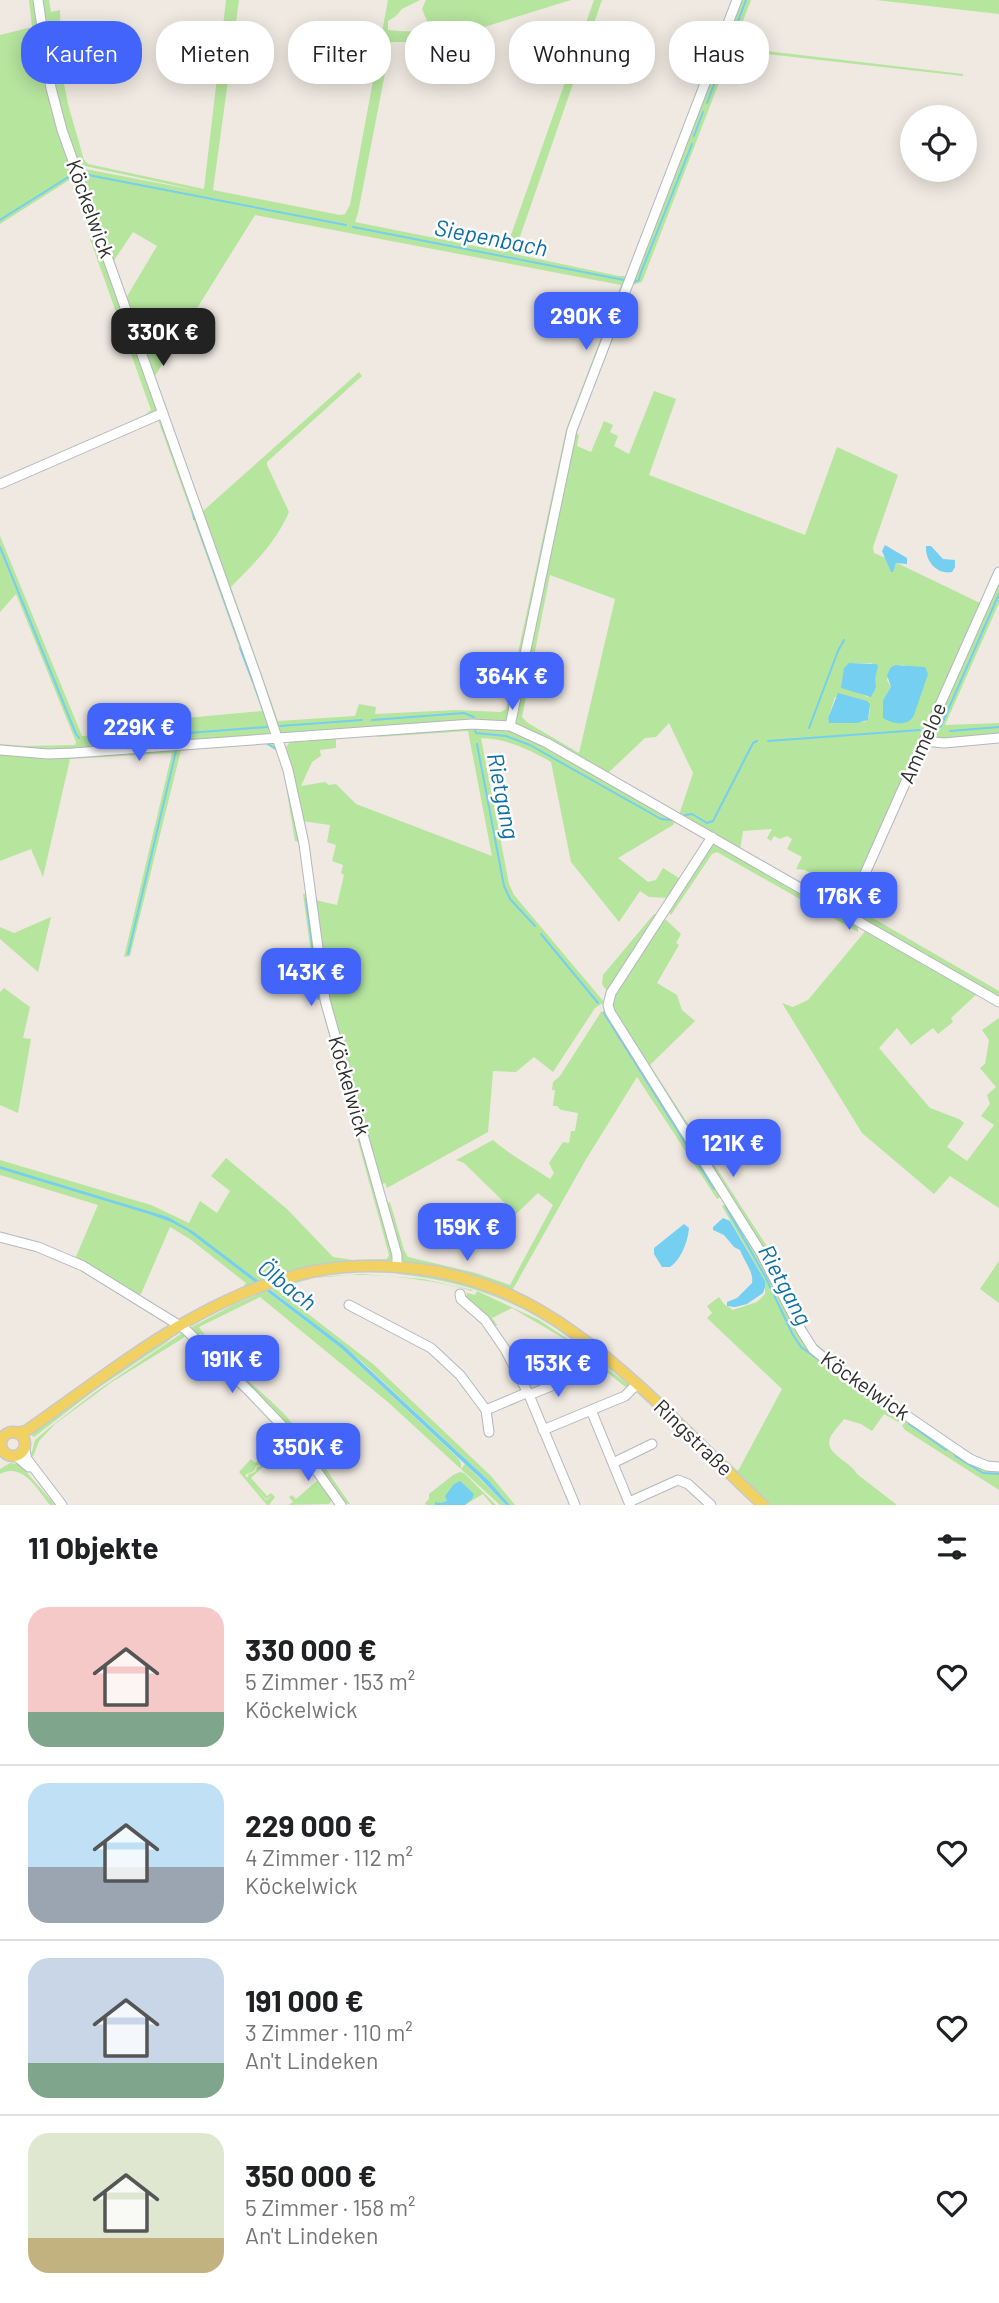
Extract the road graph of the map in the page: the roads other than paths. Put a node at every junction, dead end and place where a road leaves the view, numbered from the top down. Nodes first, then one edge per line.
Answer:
1 (38, 0) edge
2 (737, 0) edge
3 (163, 413) junction
4 (0, 484) edge
5 (999, 572) edge
6 (510, 726) junction
7 (278, 738) junction
8 (999, 738) edge
9 (925, 741) junction
10 (0, 750) edge
11 (712, 837) junction
12 (848, 914) junction
13 (999, 1002) edge
14 (0, 1237) edge
15 (397, 1267) junction
16 (460, 1294) dead end
17 (349, 1305) dead end
18 (180, 1326) junction
19 (541, 1351) dead end
20 (512, 1363) junction
21 (576, 1376) dead end
22 (637, 1384) junction
23 (527, 1394) junction
24 (486, 1410) junction
25 (591, 1410) junction
26 (0, 1425) edge
27 (543, 1430) junction
28 (489, 1432) dead end
29 (652, 1444) dead end
30 (9, 1445) edge
31 (613, 1463) junction
32 (999, 1467) edge
33 (630, 1504) edge
34 (62, 1505) edge
35 (341, 1505) edge
36 (575, 1505) edge
37 (711, 1505) edge
38 (763, 1505) edge

1 - 3 street, Köckelwick
2 - 6 street
3 - 4 street
3 - 7 street, Köckelwick
5 - 9 street, Ammeloe
6 - 7 street
6 - 11 street
7 - 10 street
7 - 15 street, Köckelwick
8 - 9 street
9 - 12 street, Ammeloe
11 - 12 street
11 - 32 street, Köckelwick
12 - 13 street
14 - 18 street
15 - 18 main road, Ringstraße
15 - 22 main road, Ringstraße
16 - 20 street
17 - 24 street
18 - 30 main road
18 - 35 street
19 - 20 street
20 - 23 street
21 - 23 street
22 - 25 street
22 - 38 main road, Ringstraße
23 - 24 street
23 - 27 street
24 - 28 street
25 - 27 street
25 - 31 street
26 - 30 main road
27 - 36 street
29 - 31 street
30 - 34 street
31 - 33 street
33 - 37 street

